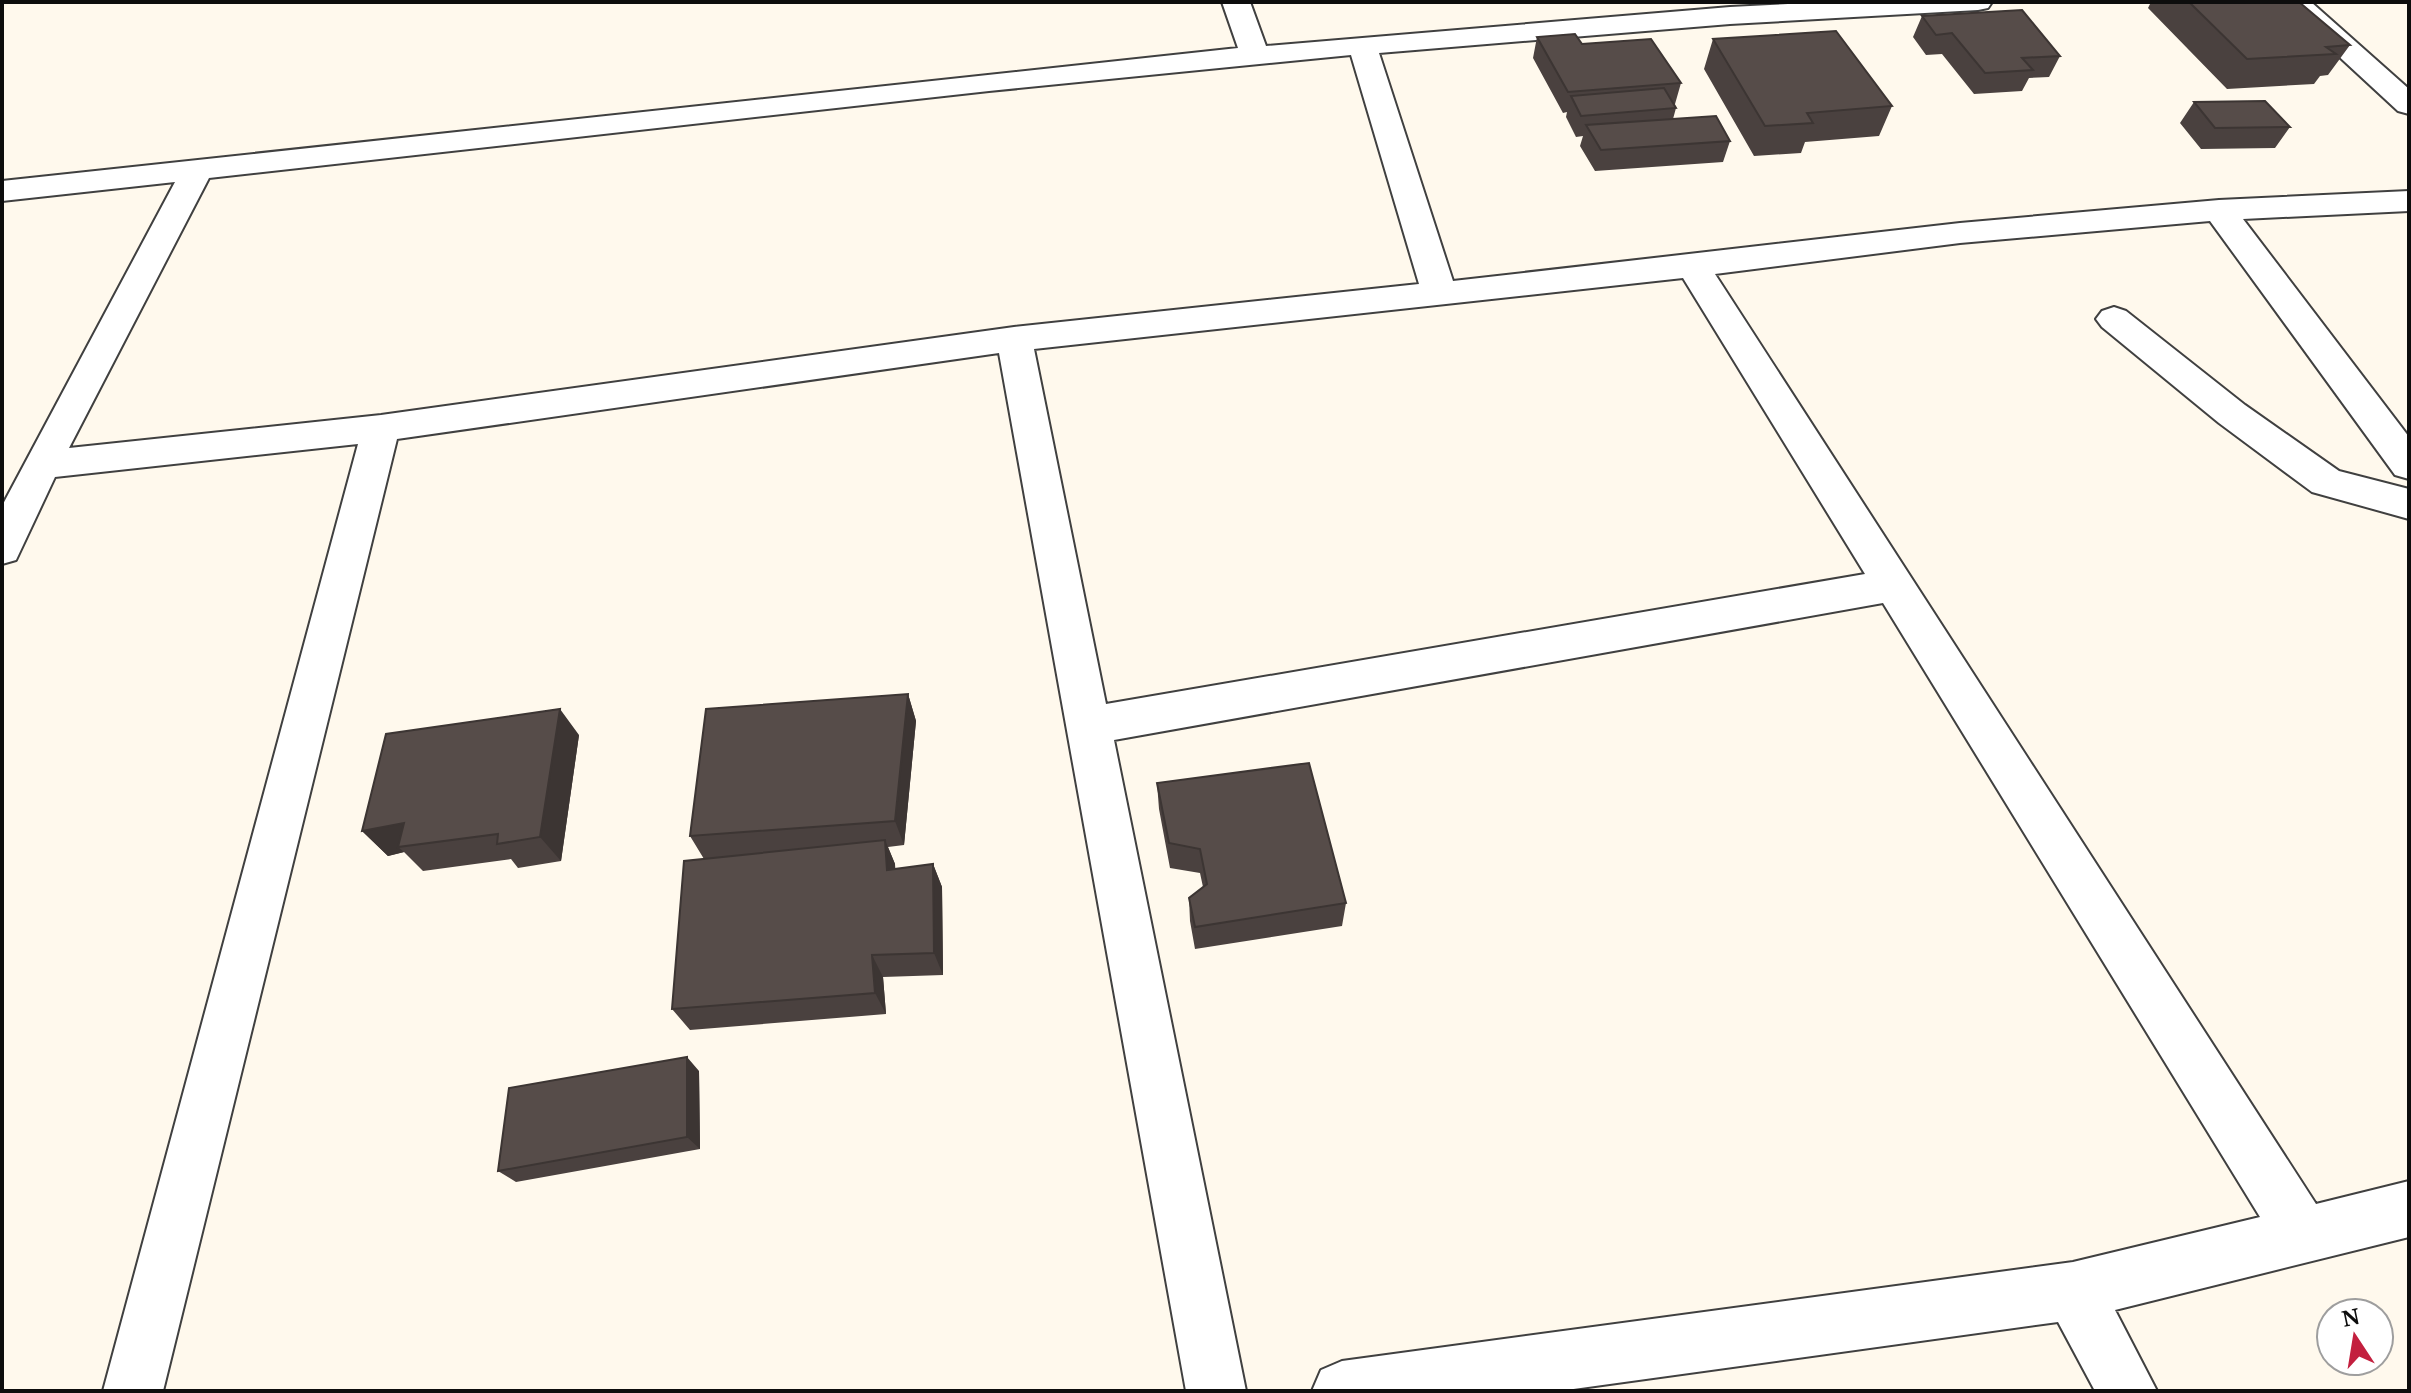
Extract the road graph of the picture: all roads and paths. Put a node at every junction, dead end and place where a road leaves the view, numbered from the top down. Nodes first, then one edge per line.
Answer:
1 (1236, 2) edge
2 (1978, 2) edge
3 (2294, 2) edge
4 (1362, 45) junction
5 (1255, 55) junction
6 (2409, 105) edge
7 (197, 171) junction
8 (2, 191) edge
9 (2409, 201) edge
10 (2219, 210) junction
11 (1693, 266) junction
12 (1439, 292) junction
13 (2114, 319) dead end
14 (1014, 339) junction
15 (381, 428) junction
16 (41, 465) junction
17 (2409, 465) edge
18 (2409, 504) edge
19 (2, 549) edge
20 (1893, 585) junction
21 (1088, 726) junction
22 (2409, 1209) edge
23 (2304, 1236) junction
24 (2073, 1291) junction
25 (133, 1391) edge
26 (1216, 1391) edge
27 (1342, 1391) edge
28 (2127, 1391) edge

1 - 5 street
2 - 4 street
3 - 6 street
4 - 5 street
4 - 12 street
5 - 7 street
7 - 8 street
7 - 16 street
9 - 10 street
10 - 11 street
10 - 17 street
11 - 12 street
11 - 20 street
12 - 14 street
13 - 18 street
14 - 15 street
14 - 21 street
15 - 16 street
15 - 25 street
16 - 19 street
20 - 21 street
20 - 23 street
21 - 26 street
22 - 23 street
23 - 24 street
24 - 27 street
24 - 28 street

